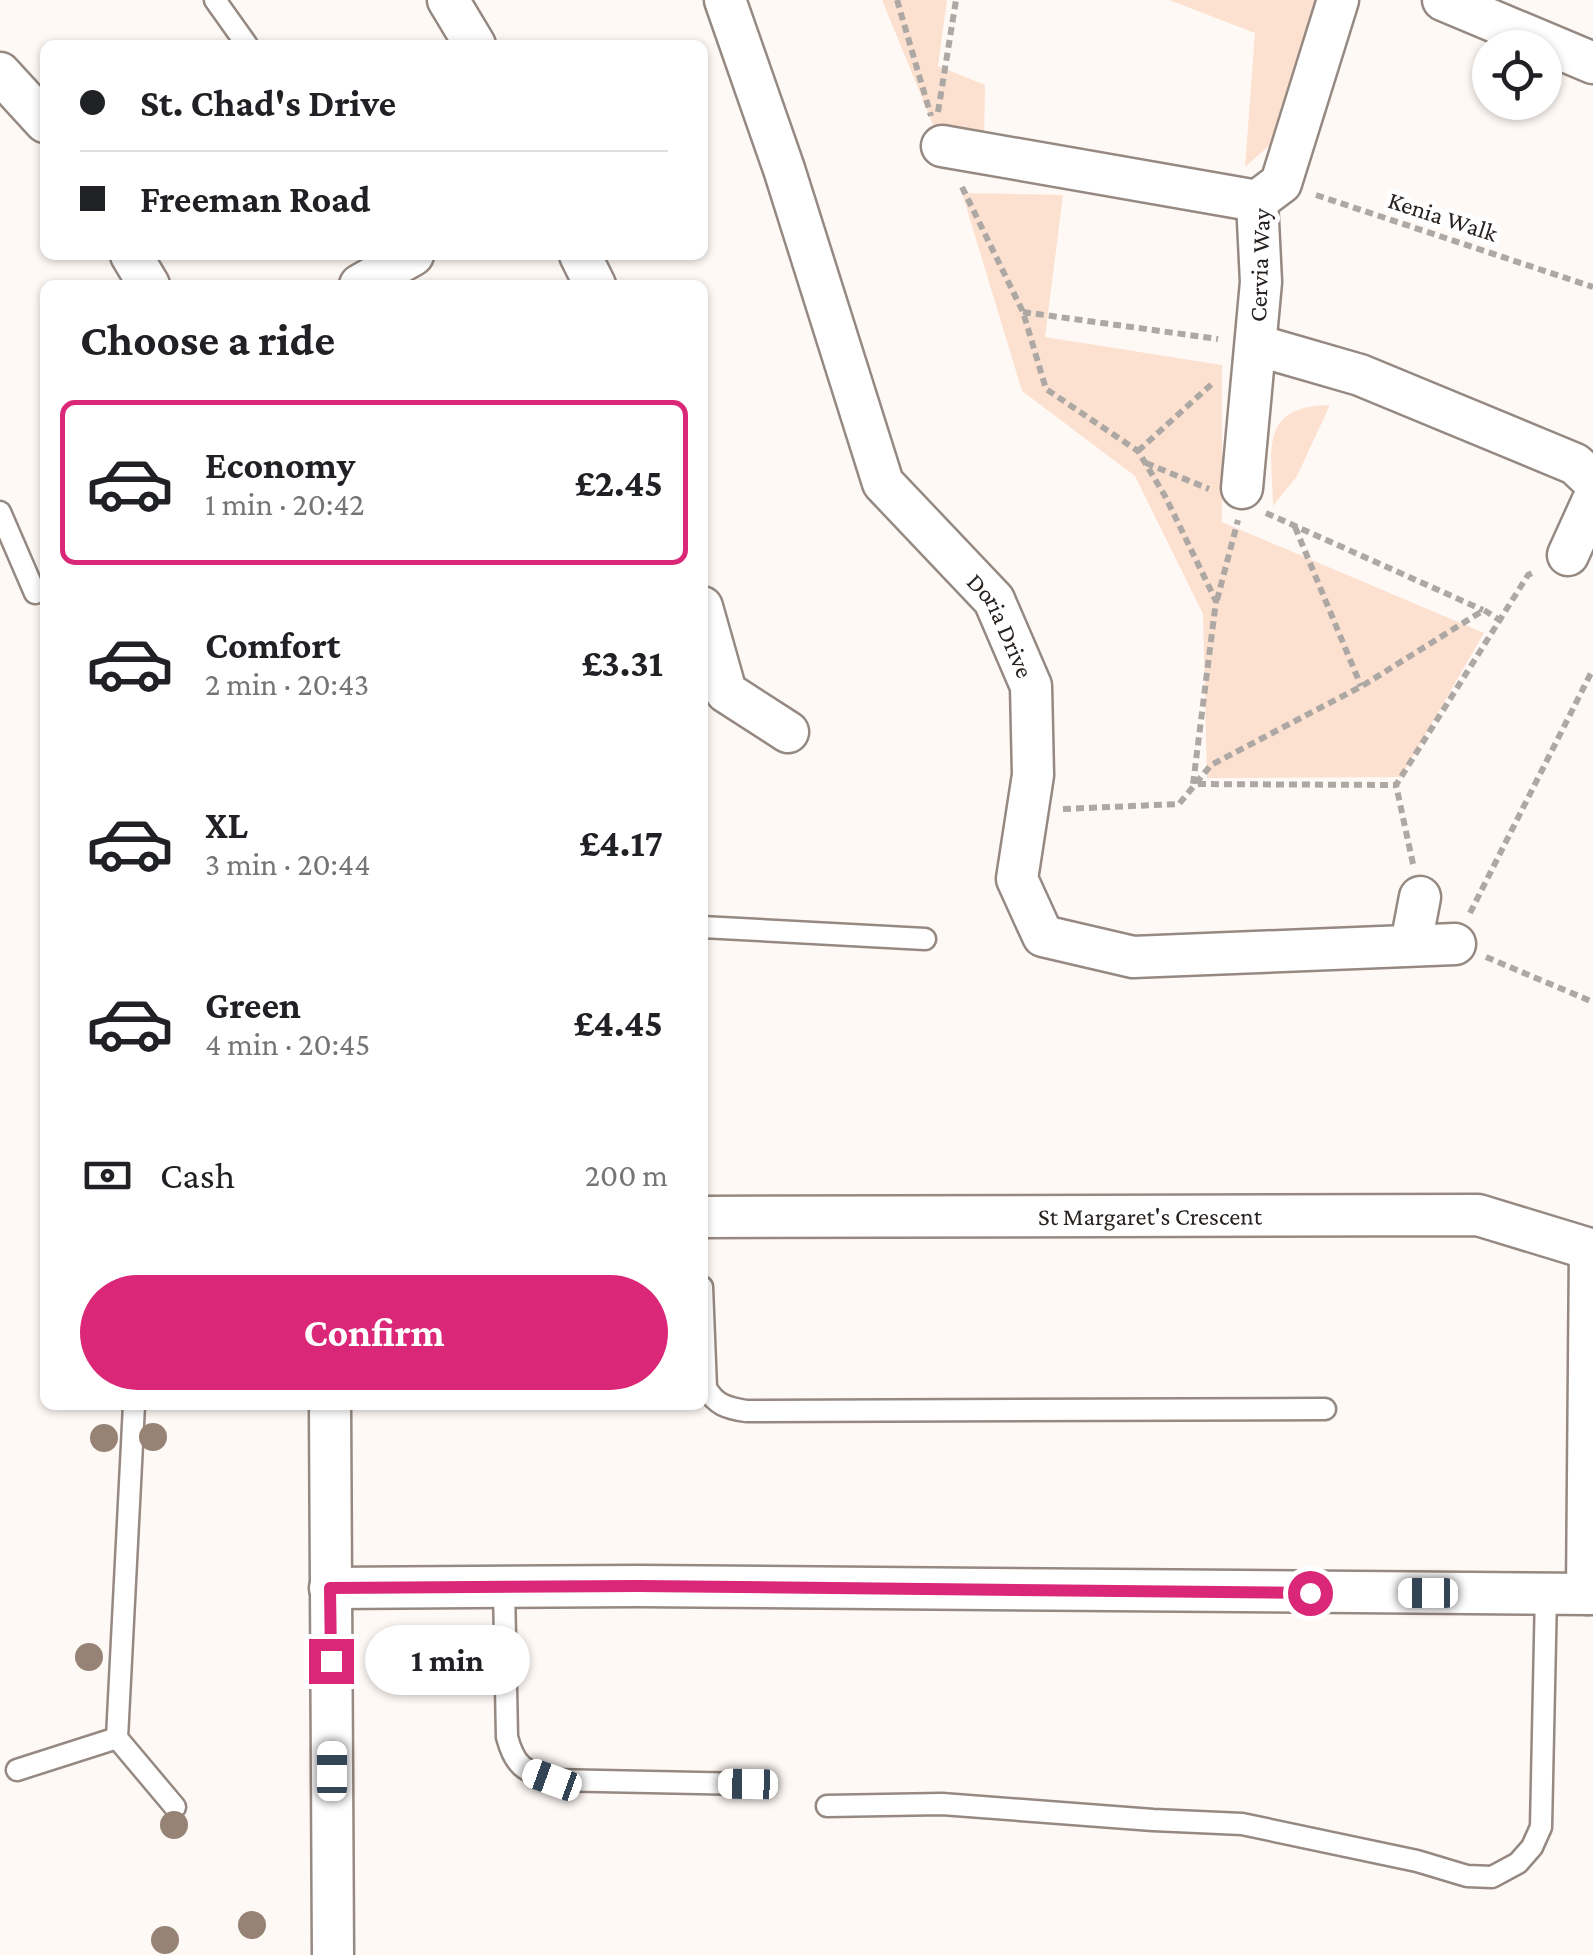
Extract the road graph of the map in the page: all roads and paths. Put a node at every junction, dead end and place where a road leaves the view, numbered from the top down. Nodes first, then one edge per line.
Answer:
1 (214, 0) edge
2 (448, 0) edge
3 (725, 0) edge
4 (897, 0) edge
5 (956, 0) edge
6 (1338, 0) edge
7 (1444, 0) edge
8 (242, 40) edge
9 (472, 40) edge
10 (1593, 63) edge
11 (0, 73) edge
12 (40, 117) edge
13 (942, 146) joint
14 (1269, 192) junction
15 (1593, 286) edge
16 (1023, 312) junction
17 (1256, 344) junction
18 (1138, 451) junction
19 (1146, 463) junction
20 (1593, 481) edge
21 (1242, 495) junction
22 (1593, 500) edge
23 (0, 512) edge
24 (1294, 526) junction
25 (5, 539) edge
26 (1568, 555) joint
27 (35, 593) dead end
28 (1216, 601) junction
29 (1484, 610) junction
30 (1502, 621) junction
31 (708, 628) edge
32 (1593, 669) edge
33 (1362, 686) junction
34 (788, 732) dead end
35 (1193, 784) junction
36 (1396, 785) junction
37 (1027, 810) junction
38 (1420, 897) joint
39 (708, 927) edge
40 (925, 939) dead end
41 (1410, 944) junction
42 (1454, 944) junction
43 (1593, 1002) edge
44 (708, 1218) edge
45 (1591, 1249) edge
46 (708, 1391) edge
47 (1325, 1409) dead end
48 (134, 1410) edge
49 (330, 1410) edge
50 (330, 1588) junction
51 (504, 1588) junction
52 (1546, 1594) junction
53 (1590, 1594) edge
54 (117, 1738) junction
55 (17, 1770) dead end
56 (748, 1784) dead end
57 (175, 1806) dead end
58 (827, 1806) dead end
59 (333, 1955) edge

1 - 8 lane
2 - 9 street
3 - 37 street, Doria Drive
4 - 5 path
6 - 14 street, Cervia Way
7 - 10 street
11 - 12 street
13 - 14 street
13 - 16 path
14 - 15 path, Kenia Walk
14 - 17 street, Cervia Way
16 - 17 path
16 - 18 path
17 - 18 path
17 - 20 street
17 - 21 street, Cervia Way
18 - 19 path
19 - 21 path
19 - 28 path
21 - 24 path
21 - 28 path
22 - 26 street
23 - 25 lane
24 - 29 path
24 - 33 path
25 - 27 lane
26 - 30 path
28 - 35 path
29 - 30 path
29 - 33 path
30 - 36 path
31 - 34 street
32 - 42 path
33 - 35 path
35 - 36 path
35 - 37 path
36 - 38 path
37 - 41 street, Doria Drive
38 - 41 street
39 - 40 lane
41 - 42 street, Doria Drive
42 - 43 path
44 - 45 street, St Margaret's Crescent
45 - 53 street
46 - 47 lane
48 - 54 lane
49 - 50 street
50 - 51 street
50 - 59 street
51 - 52 street
51 - 56 lane
52 - 53 street
52 - 58 lane
54 - 55 lane
54 - 57 lane

